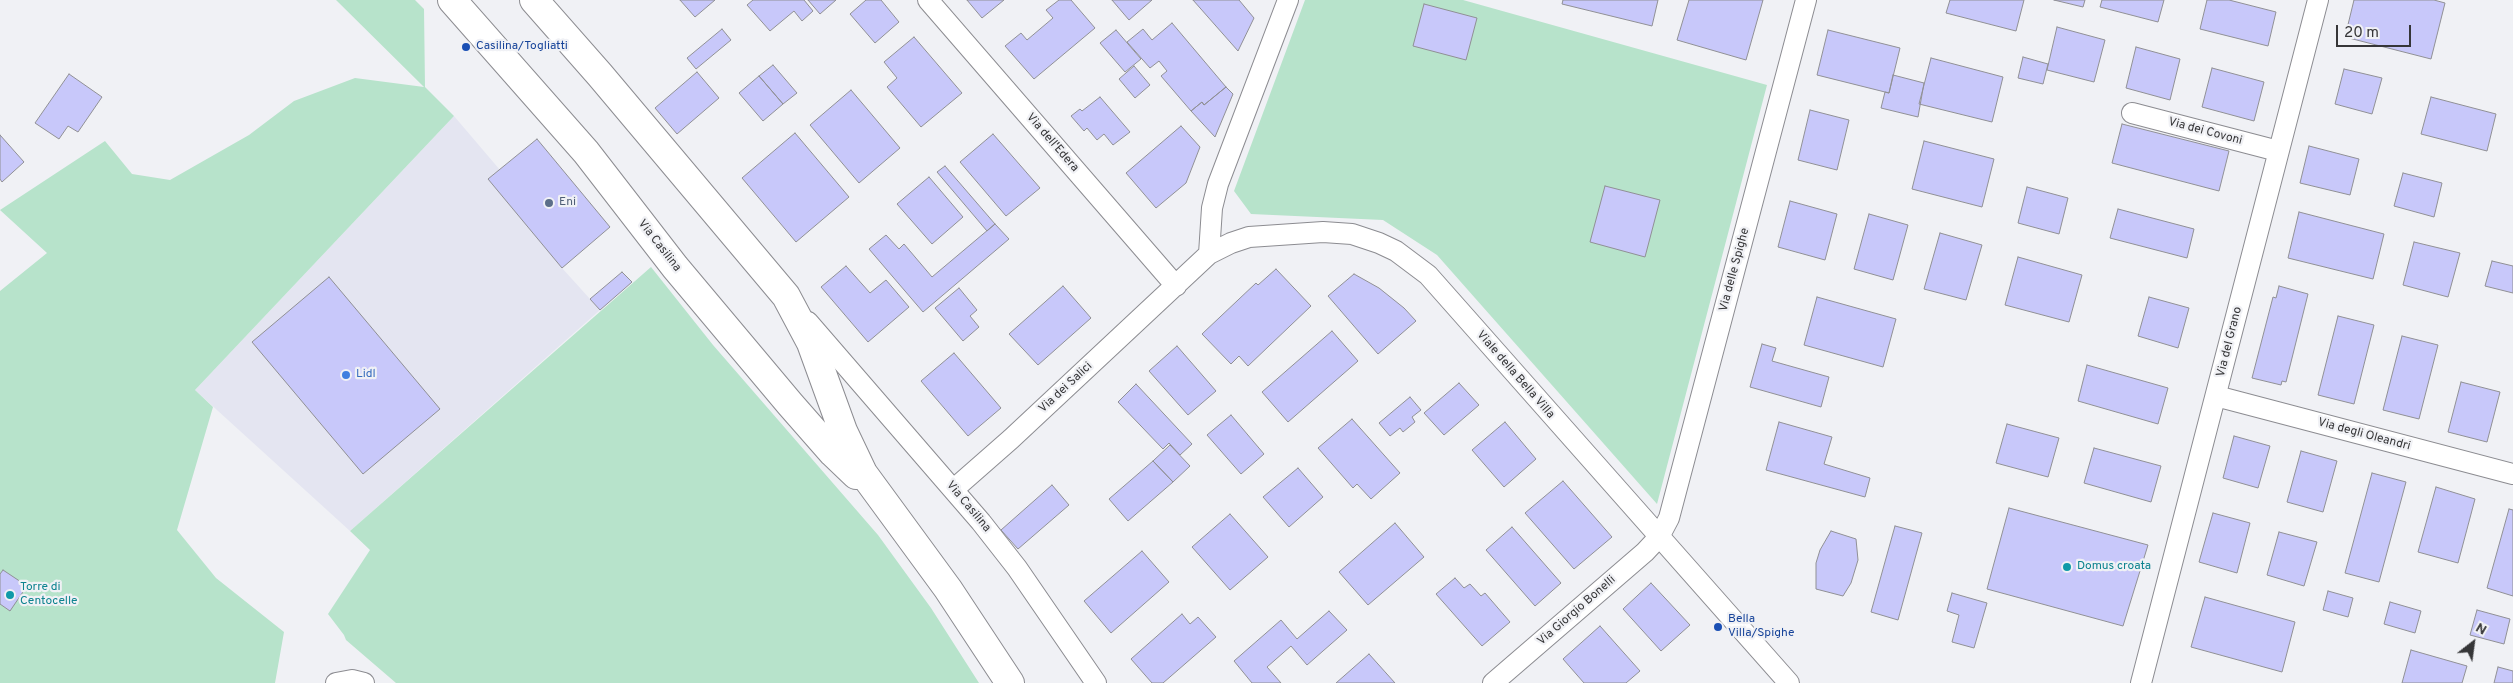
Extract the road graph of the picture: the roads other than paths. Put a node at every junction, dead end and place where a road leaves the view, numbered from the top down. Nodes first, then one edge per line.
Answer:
1 (452, 0) edge
2 (534, 0) edge
3 (928, 0) edge
4 (1288, 0) edge
5 (1806, 0) edge
6 (2318, 0) edge
7 (2132, 113) dead end
8 (2278, 151) junction
9 (1209, 254) junction
10 (1176, 286) junction
11 (786, 296) junction
12 (2216, 396) junction
13 (2513, 474) edge
14 (871, 487) junction
15 (954, 489) junction
16 (1659, 537) junction
17 (336, 683) edge
18 (364, 683) edge
19 (1010, 683) edge
20 (1096, 683) edge
21 (1493, 683) edge
22 (1789, 683) edge
23 (2141, 683) edge

1 - 14 main road, Via Casilina
2 - 11 main road, Via Casilina
3 - 10 street, Via dell'Edera
4 - 9 street
5 - 16 street, Via delle Spighe
6 - 8 street, Via del Grano
7 - 8 street, Via dei Covoni
8 - 12 street, Via del Grano
9 - 10 street, Viale della Bella Villa
9 - 16 street, Viale della Bella Villa
10 - 15 street, Via dei Salici
11 - 14 main road, Via Casilina
11 - 15 street, Via Casilina
12 - 13 street, Via degli Oleandri
12 - 23 street, Via del Grano
14 - 19 main road, Via Casilina
15 - 20 street, Via Casilina
16 - 21 street, Via Giorgio Bonelli
16 - 22 street, Viale della Bella Villa
17 - 18 street

